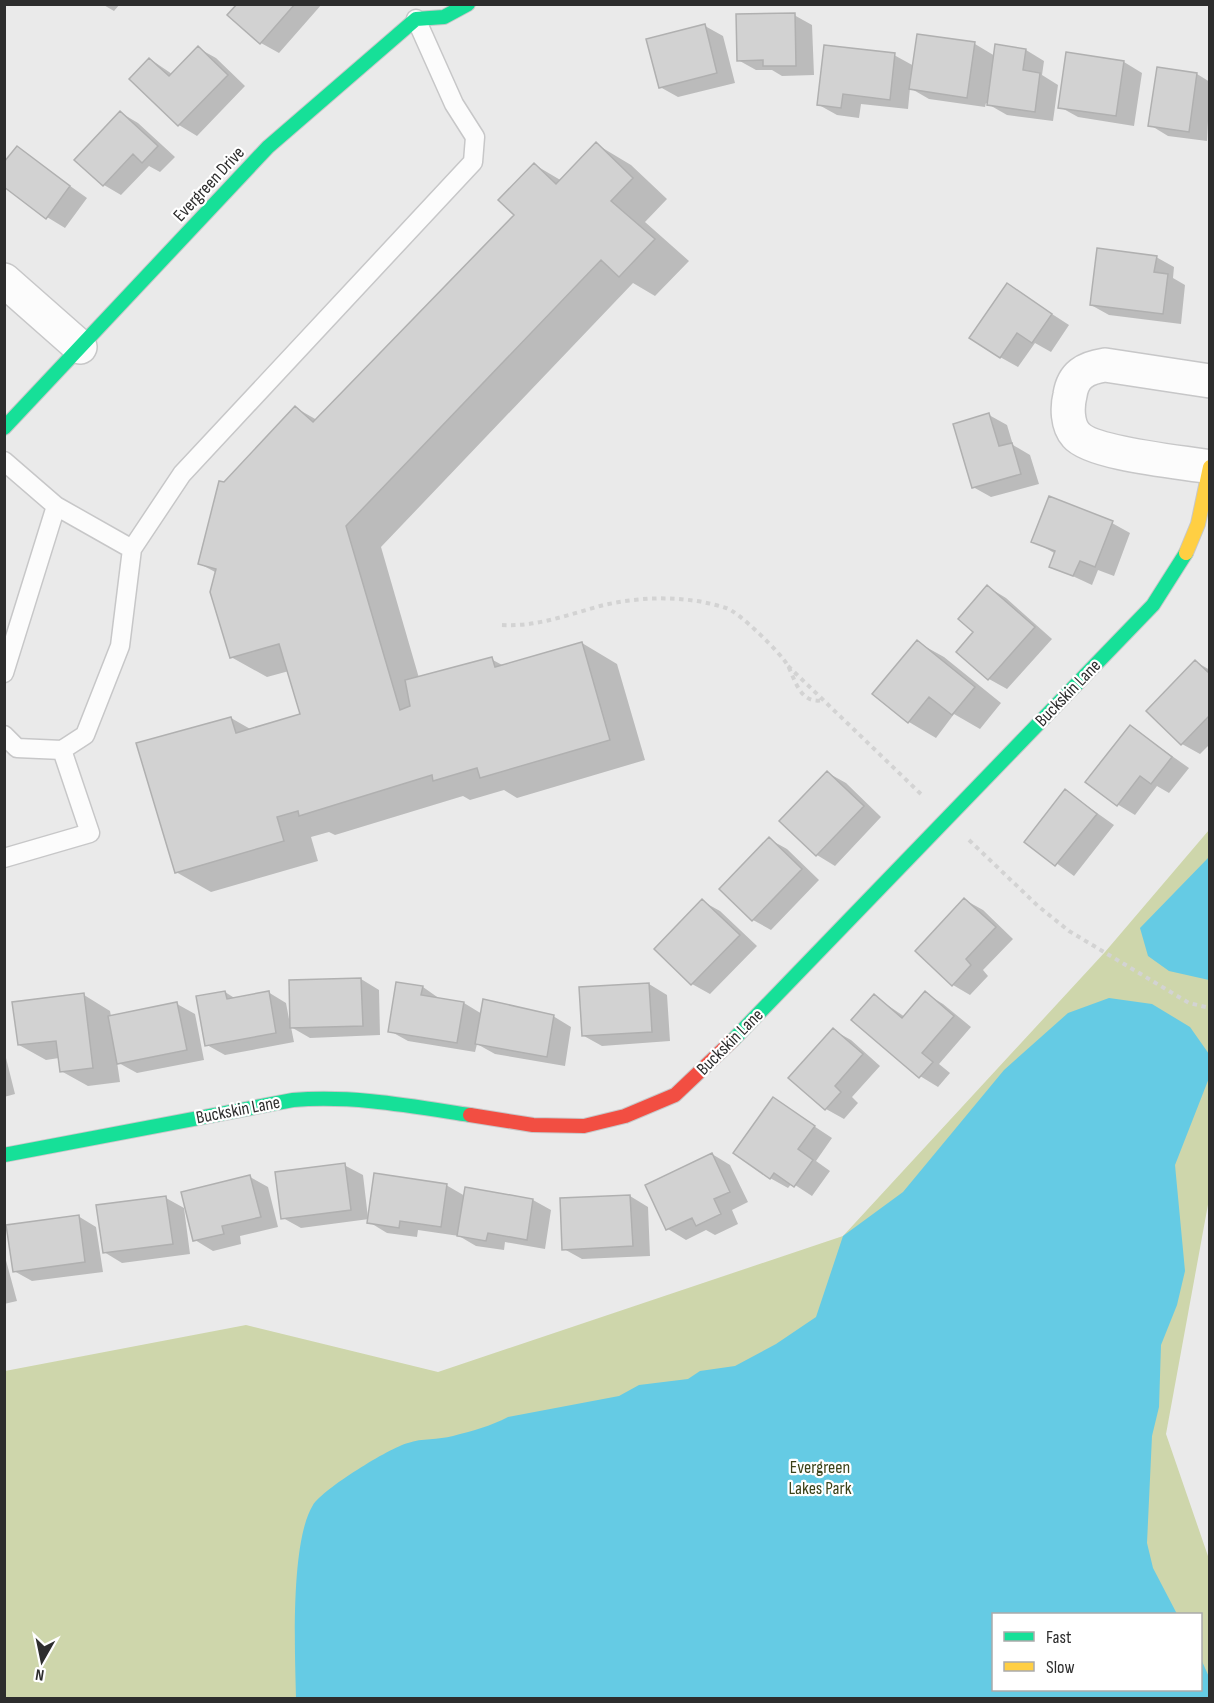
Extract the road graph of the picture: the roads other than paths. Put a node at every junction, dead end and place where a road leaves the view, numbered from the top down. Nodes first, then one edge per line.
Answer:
1 (468, 4) edge
2 (412, 12) edge
3 (4, 280) edge
4 (80, 347) junction
5 (1209, 381) edge
6 (4, 428) edge
7 (4, 461) edge
8 (1209, 467) edge
9 (56, 506) junction
10 (132, 549) junction
11 (4, 673) edge
12 (4, 735) edge
13 (63, 750) junction
14 (4, 858) edge
15 (4, 1155) edge

1 - 2 street
2 - 4 street, Evergreen Drive
2 - 10 lane
3 - 4 street
4 - 6 street, Evergreen Drive
5 - 8 street, Buckskin Lane
7 - 9 lane
8 - 15 street, Buckskin Lane
9 - 10 lane
9 - 11 lane
10 - 13 lane
12 - 13 lane
13 - 14 lane

